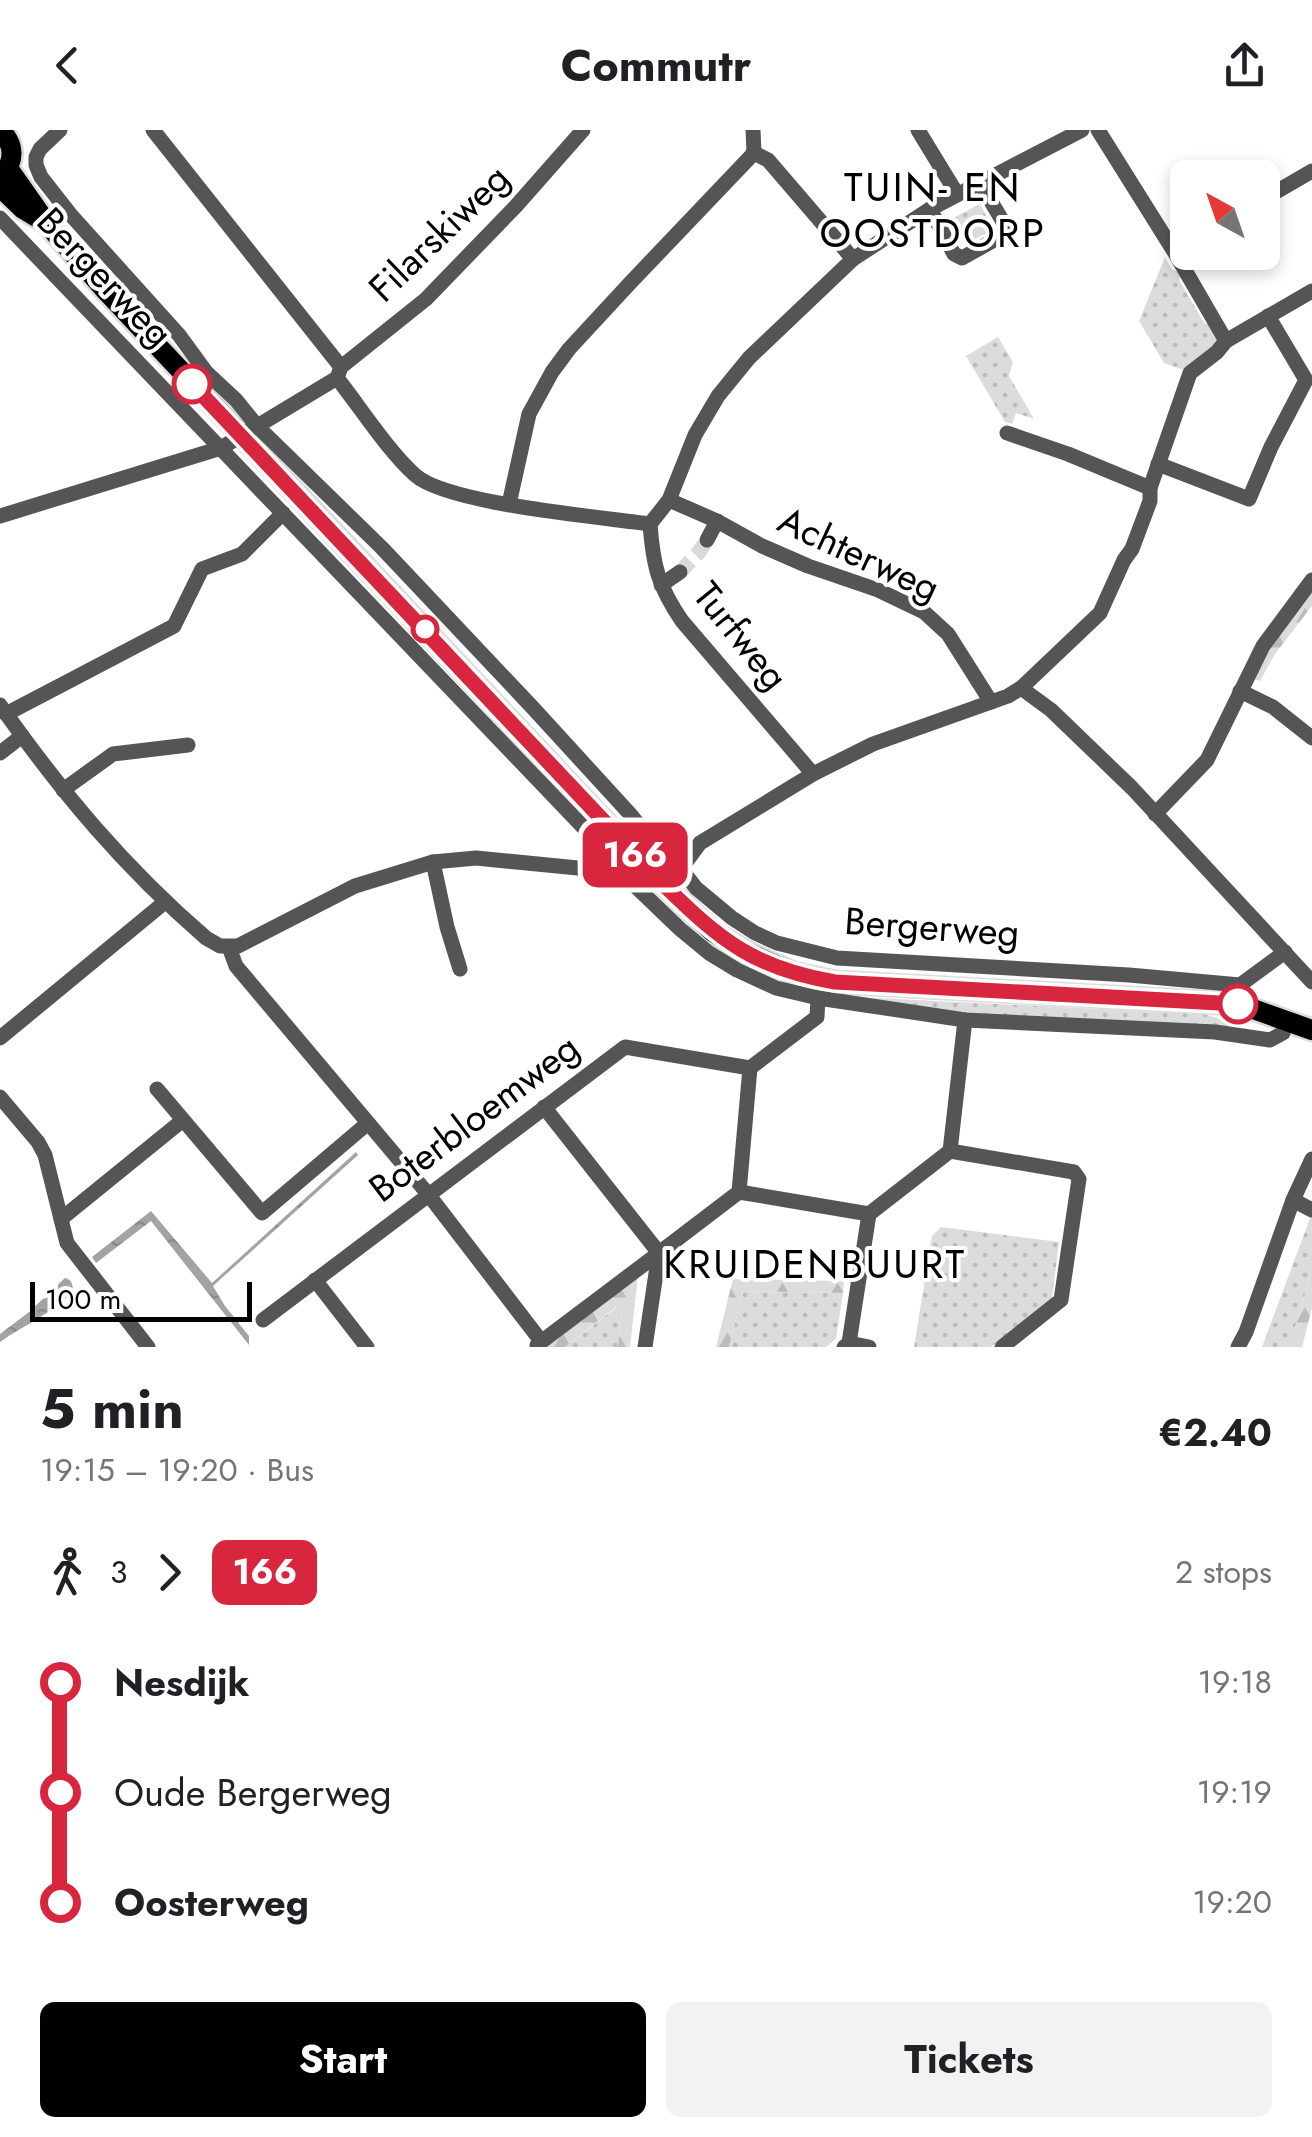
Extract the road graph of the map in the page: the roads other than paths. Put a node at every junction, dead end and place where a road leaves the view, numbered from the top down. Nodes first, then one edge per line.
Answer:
1 (60, 130) edge
2 (153, 130) edge
3 (584, 130) edge
4 (753, 130) edge
5 (918, 130) edge
6 (1082, 130) edge
7 (1098, 130) edge
8 (11, 134) edge
9 (754, 153) junction
10 (1312, 171) edge
11 (3, 177) edge
12 (980, 183) junction
13 (1280, 190) edge
14 (957, 194) junction
15 (930, 209) junction
16 (0, 218) edge
17 (1170, 233) edge
18 (853, 259) junction
19 (1191, 270) edge
20 (1312, 291) edge
21 (1268, 316) junction
22 (1226, 340) junction
23 (339, 372) junction
24 (250, 432) junction
25 (1008, 433) dead end
26 (220, 448) junction
27 (1158, 464) junction
28 (1150, 488) junction
29 (669, 500) junction
30 (509, 504) junction
31 (283, 514) junction
32 (0, 516) edge
33 (717, 520) junction
34 (650, 524) junction
35 (707, 540) tunnel mouth
36 (680, 572) tunnel mouth
37 (1312, 580) edge
38 (661, 585) junction
39 (1021, 688) junction
40 (1240, 691) junction
41 (991, 702) junction
42 (3, 709) edge
43 (22, 736) junction
44 (1312, 738) edge
45 (188, 745) dead end
46 (569, 748) junction
47 (539, 752) junction
48 (0, 753) edge
49 (813, 774) junction
50 (62, 790) junction
51 (619, 802) junction
52 (1156, 814) junction
53 (620, 848) junction
54 (432, 862) junction
55 (682, 870) junction
56 (665, 886) junction
57 (164, 902) junction
58 (229, 947) junction
59 (1286, 952) junction
60 (460, 969) dead end
61 (1312, 982) edge
62 (818, 998) junction
63 (1194, 1003) junction
64 (965, 1020) junction
65 (1312, 1030) edge
66 (1283, 1033) junction
67 (0, 1038) edge
68 (1312, 1044) edge
69 (750, 1068) junction
70 (157, 1090) dead end
71 (0, 1097) edge
72 (544, 1106) junction
73 (182, 1120) junction
74 (368, 1123) junction
75 (950, 1151) junction
76 (1312, 1159) edge
77 (739, 1192) junction
78 (428, 1194) junction
79 (1292, 1200) junction
80 (1312, 1210) edge
81 (869, 1214) junction
82 (62, 1219) junction
83 (659, 1253) junction
84 (314, 1280) junction
85 (263, 1320) dead end
86 (537, 1344) edge
87 (847, 1345) edge
88 (148, 1347) edge
89 (366, 1347) edge
90 (645, 1347) edge
91 (869, 1347) edge
92 (1002, 1347) edge
93 (1238, 1347) edge

1 - 24 street, Bergerweg
2 - 23 street
3 - 23 street, Filarskiweg
4 - 9 street
5 - 14 street
6 - 12 street
7 - 17 street
8 - 11 main road
9 - 18 street
9 - 30 street
10 - 13 street
11 - 24 main road, Bergerweg
12 - 14 street
12 - 15 street
14 - 15 street
15 - 18 street
16 - 26 street, Bergerweg
18 - 29 street
19 - 22 street
20 - 21 street
21 - 22 street
21 - 27 street
22 - 27 street
23 - 24 street, Filarskiweg
23 - 30 street
24 - 26 street, Filarskiweg
24 - 46 street, Bergerweg
24 - 47 main road, Bergerweg
25 - 28 street
26 - 31 street, Bergerweg
26 - 32 street, Filarskiweg
27 - 28 street
28 - 39 street
29 - 33 street, Achterweg
29 - 34 street
30 - 34 street
31 - 42 street
31 - 53 street, Bergerweg
33 - 35 street
33 - 41 street, Achterweg
34 - 38 street, Turfweg
36 - 38 street
37 - 40 street
38 - 49 street, Turfweg
39 - 41 street
39 - 52 street
40 - 44 street
40 - 52 street
41 - 49 street
42 - 43 street
43 - 48 street
43 - 50 street
45 - 50 street
46 - 47 street
46 - 51 street, Bergerweg
47 - 53 main road, Bergerweg
49 - 55 street
50 - 57 street
51 - 53 street
51 - 55 street, Bergerweg
52 - 59 street
53 - 54 street
53 - 56 main road, Bergerweg
53 - 62 street, Bergerweg
54 - 58 street
54 - 60 street
55 - 56 street
55 - 59 street, Bergerweg
56 - 63 main road, Bergerweg
57 - 58 street
57 - 67 street
58 - 74 street
59 - 61 street
62 - 64 street, Bergerweg
62 - 69 street
63 - 65 main road, Bergerweg
63 - 66 main road, Bergerweg
64 - 66 street, Bergerweg
64 - 75 street
66 - 68 main road, Bergerweg
69 - 72 street, Boterbloemweg
69 - 77 street
70 - 73 street
71 - 82 street
72 - 78 street, Boterbloemweg
72 - 83 street
73 - 74 street
73 - 82 street
74 - 78 street
75 - 81 street
75 - 92 street
76 - 79 street
77 - 81 street
77 - 83 street
78 - 84 street, Boterbloemweg
78 - 86 street
79 - 80 street
79 - 93 street
81 - 87 street
82 - 88 street
83 - 86 street
83 - 90 street
84 - 85 street, Boterbloemweg
84 - 89 street
87 - 91 street

